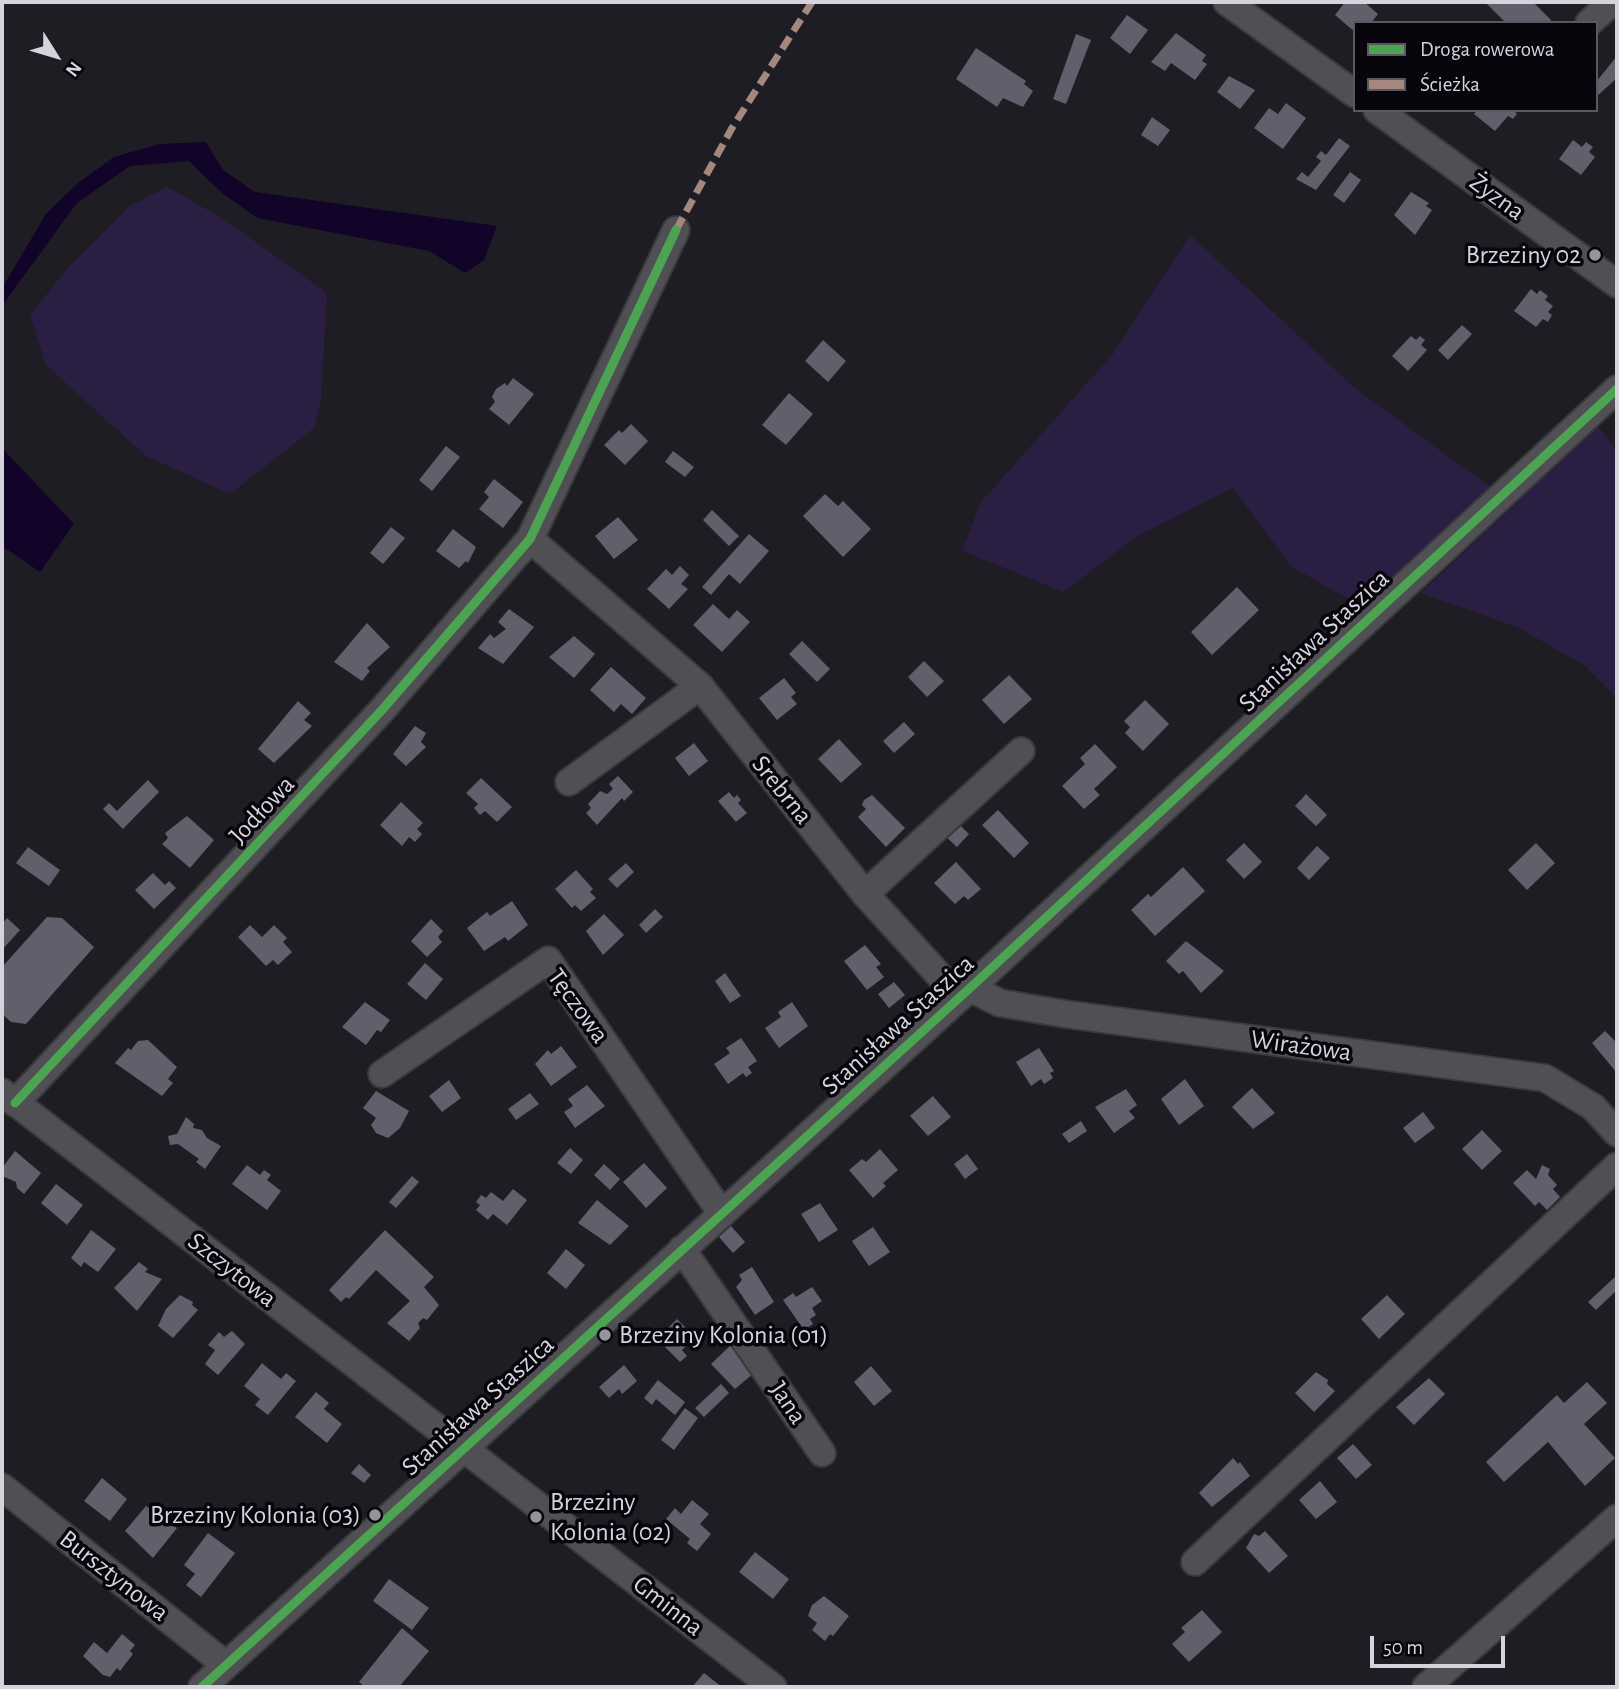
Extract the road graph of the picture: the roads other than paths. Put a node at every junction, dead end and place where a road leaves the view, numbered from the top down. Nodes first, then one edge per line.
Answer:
1 (1227, 2) edge
2 (1612, 2) edge
3 (1591, 21) edge
4 (1353, 93) edge
5 (1393, 115) edge
6 (676, 230) dead end
7 (1617, 284) edge
8 (1617, 389) edge
9 (530, 539) junction
10 (700, 686) junction
11 (1021, 751) dead end
12 (569, 782) dead end
13 (864, 894) junction
14 (965, 993) junction
15 (382, 1073) dead end
16 (9, 1097) edge
17 (1617, 1133) edge
18 (1617, 1166) edge
19 (722, 1214) junction
20 (682, 1249) junction
21 (462, 1448) junction
22 (822, 1453) dead end
23 (2, 1487) edge
24 (1617, 1518) edge
25 (1195, 1562) dead end
26 (226, 1665) junction
27 (202, 1687) edge
28 (773, 1687) edge
29 (1426, 1687) edge

1 - 4 street
2 - 3 street
5 - 7 street, Żyzna
6 - 9 street, Jodłowa
8 - 14 street, Stanisława Staszica
9 - 10 street, Srebrna
9 - 16 street, Jodłowa
10 - 12 street
10 - 13 street, Srebrna
11 - 13 street
13 - 14 street, Srebrna
14 - 17 street, Wirażowa
14 - 19 street, Stanisława Staszica
15 - 19 street, Tęczowa
16 - 21 street, Szczytowa
18 - 25 street
19 - 20 street, Stanisława Staszica
20 - 21 street, Stanisława Staszica
20 - 22 street, Jana
21 - 26 street, Stanisława Staszica
21 - 28 street, Gminna
23 - 26 street, Bursztynowa
24 - 29 street
26 - 27 street, Stanisława Staszica

